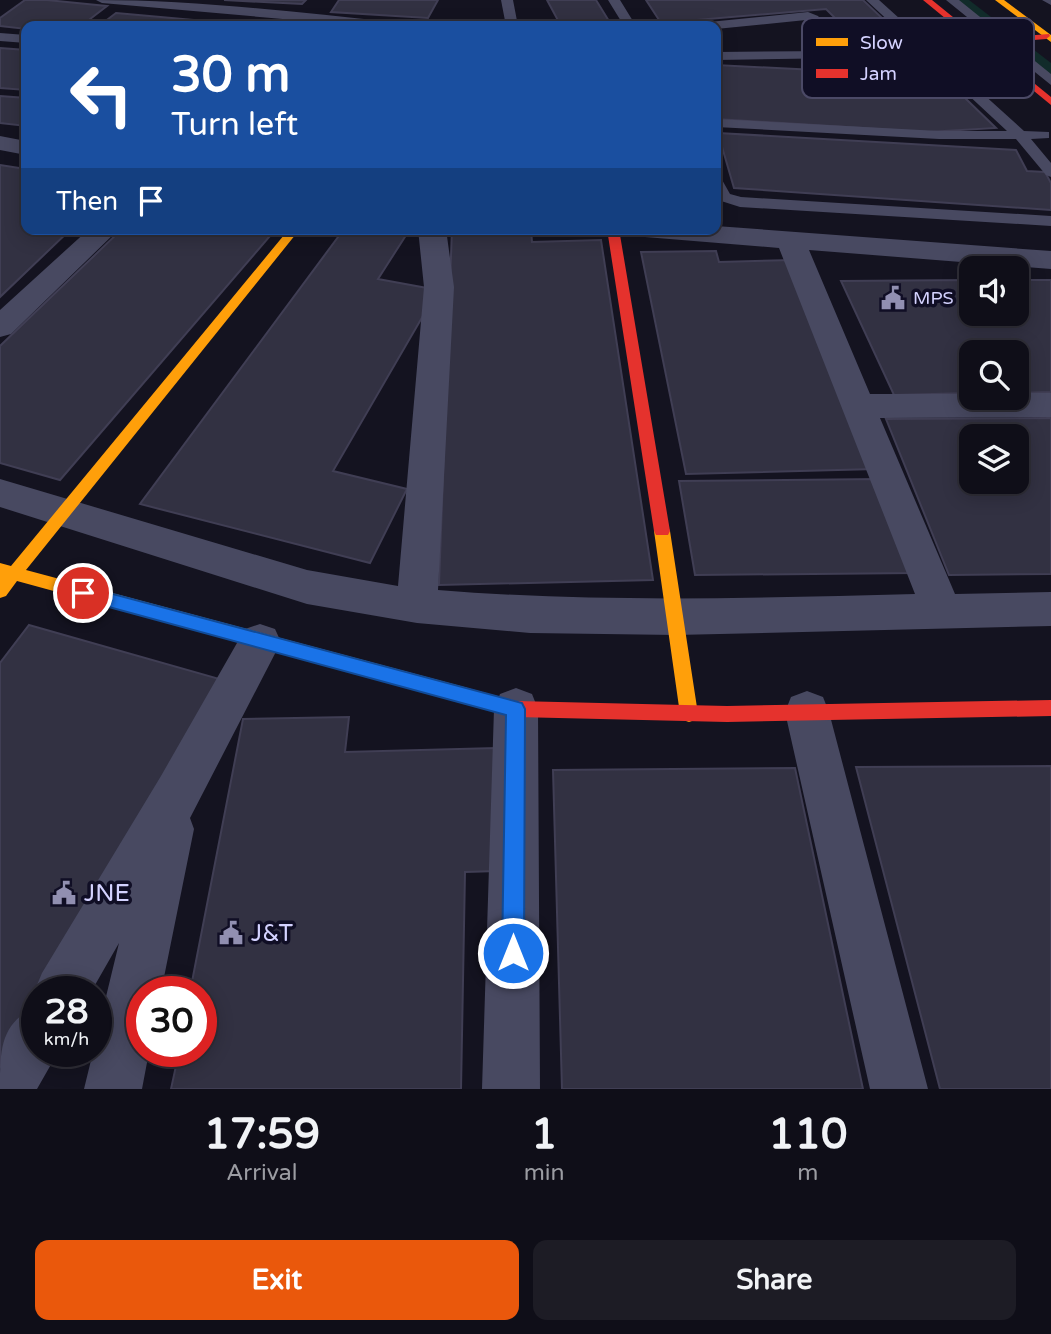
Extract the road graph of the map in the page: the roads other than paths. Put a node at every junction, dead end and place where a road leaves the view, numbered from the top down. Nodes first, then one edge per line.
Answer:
1 (102, 0) edge
2 (507, 0) edge
3 (614, 0) edge
4 (872, 0) edge
5 (927, 0) edge
6 (952, 0) edge
7 (969, 0) edge
8 (999, 0) edge
9 (177, 3) edge
10 (308, 8) edge
11 (812, 18) edge
12 (892, 18) edge
13 (948, 18) edge
14 (978, 18) edge
15 (987, 18) edge
16 (1023, 18) edge
17 (345, 21) edge
18 (511, 21) edge
19 (627, 21) edge
20 (721, 25) edge
21 (1034, 26) edge
22 (0, 37) edge
23 (1049, 37) edge
24 (21, 39) edge
25 (1034, 54) edge
26 (721, 56) edge
27 (802, 56) edge
28 (1034, 64) edge
29 (1051, 64) edge
30 (1051, 81) edge
31 (1034, 88) edge
32 (981, 98) edge
33 (1051, 102) edge
34 (721, 123) edge
35 (1021, 134) junction
36 (1048, 135) edge
37 (0, 143) edge
38 (21, 147) edge
39 (1051, 172) edge
40 (721, 191) edge
41 (1051, 220) edge
42 (721, 234) edge
43 (99, 235) edge
44 (290, 235) edge
45 (433, 235) edge
46 (613, 235) edge
47 (790, 239) junction
48 (1051, 260) edge
49 (0, 327) edge
50 (1051, 405) edge
51 (860, 406) junction
52 (0, 493) edge
53 (63, 512) junction
54 (7, 572) edge
55 (0, 591) edge
56 (417, 606) junction
57 (941, 609) junction
58 (1051, 609) edge
59 (676, 617) junction
60 (261, 642) junction
61 (1051, 708) edge
62 (516, 709) junction
63 (807, 712) junction
64 (689, 714) junction
65 (178, 793) junction
66 (70, 976) edge
67 (21, 1062) edge
68 (5, 1089) edge
69 (113, 1089) edge
70 (511, 1089) edge
71 (899, 1089) edge

1 - 9 lane
2 - 18 lane
3 - 19 lane
4 - 12 lane
5 - 13 street
6 - 14 lane
7 - 15 lane
8 - 16 street
9 - 10 lane
10 - 17 lane
11 - 20 lane
21 - 23 street
22 - 24 lane
25 - 29 lane
26 - 27 lane
28 - 30 lane
31 - 33 street
32 - 35 lane
34 - 35 lane
35 - 36 lane
35 - 39 lane
37 - 38 street
40 - 41 lane
42 - 47 street
43 - 49 street
44 - 53 street
45 - 56 street
46 - 59 street
47 - 48 street
47 - 51 street
50 - 51 street
51 - 57 street
52 - 53 street
53 - 54 street
53 - 56 street
54 - 55 street
54 - 60 street
56 - 59 street
57 - 58 street
57 - 59 street
59 - 64 street
60 - 62 street
60 - 65 street
61 - 63 street
62 - 64 street
62 - 70 street
63 - 64 street
63 - 71 street
65 - 66 street
65 - 69 street
67 - 68 street

